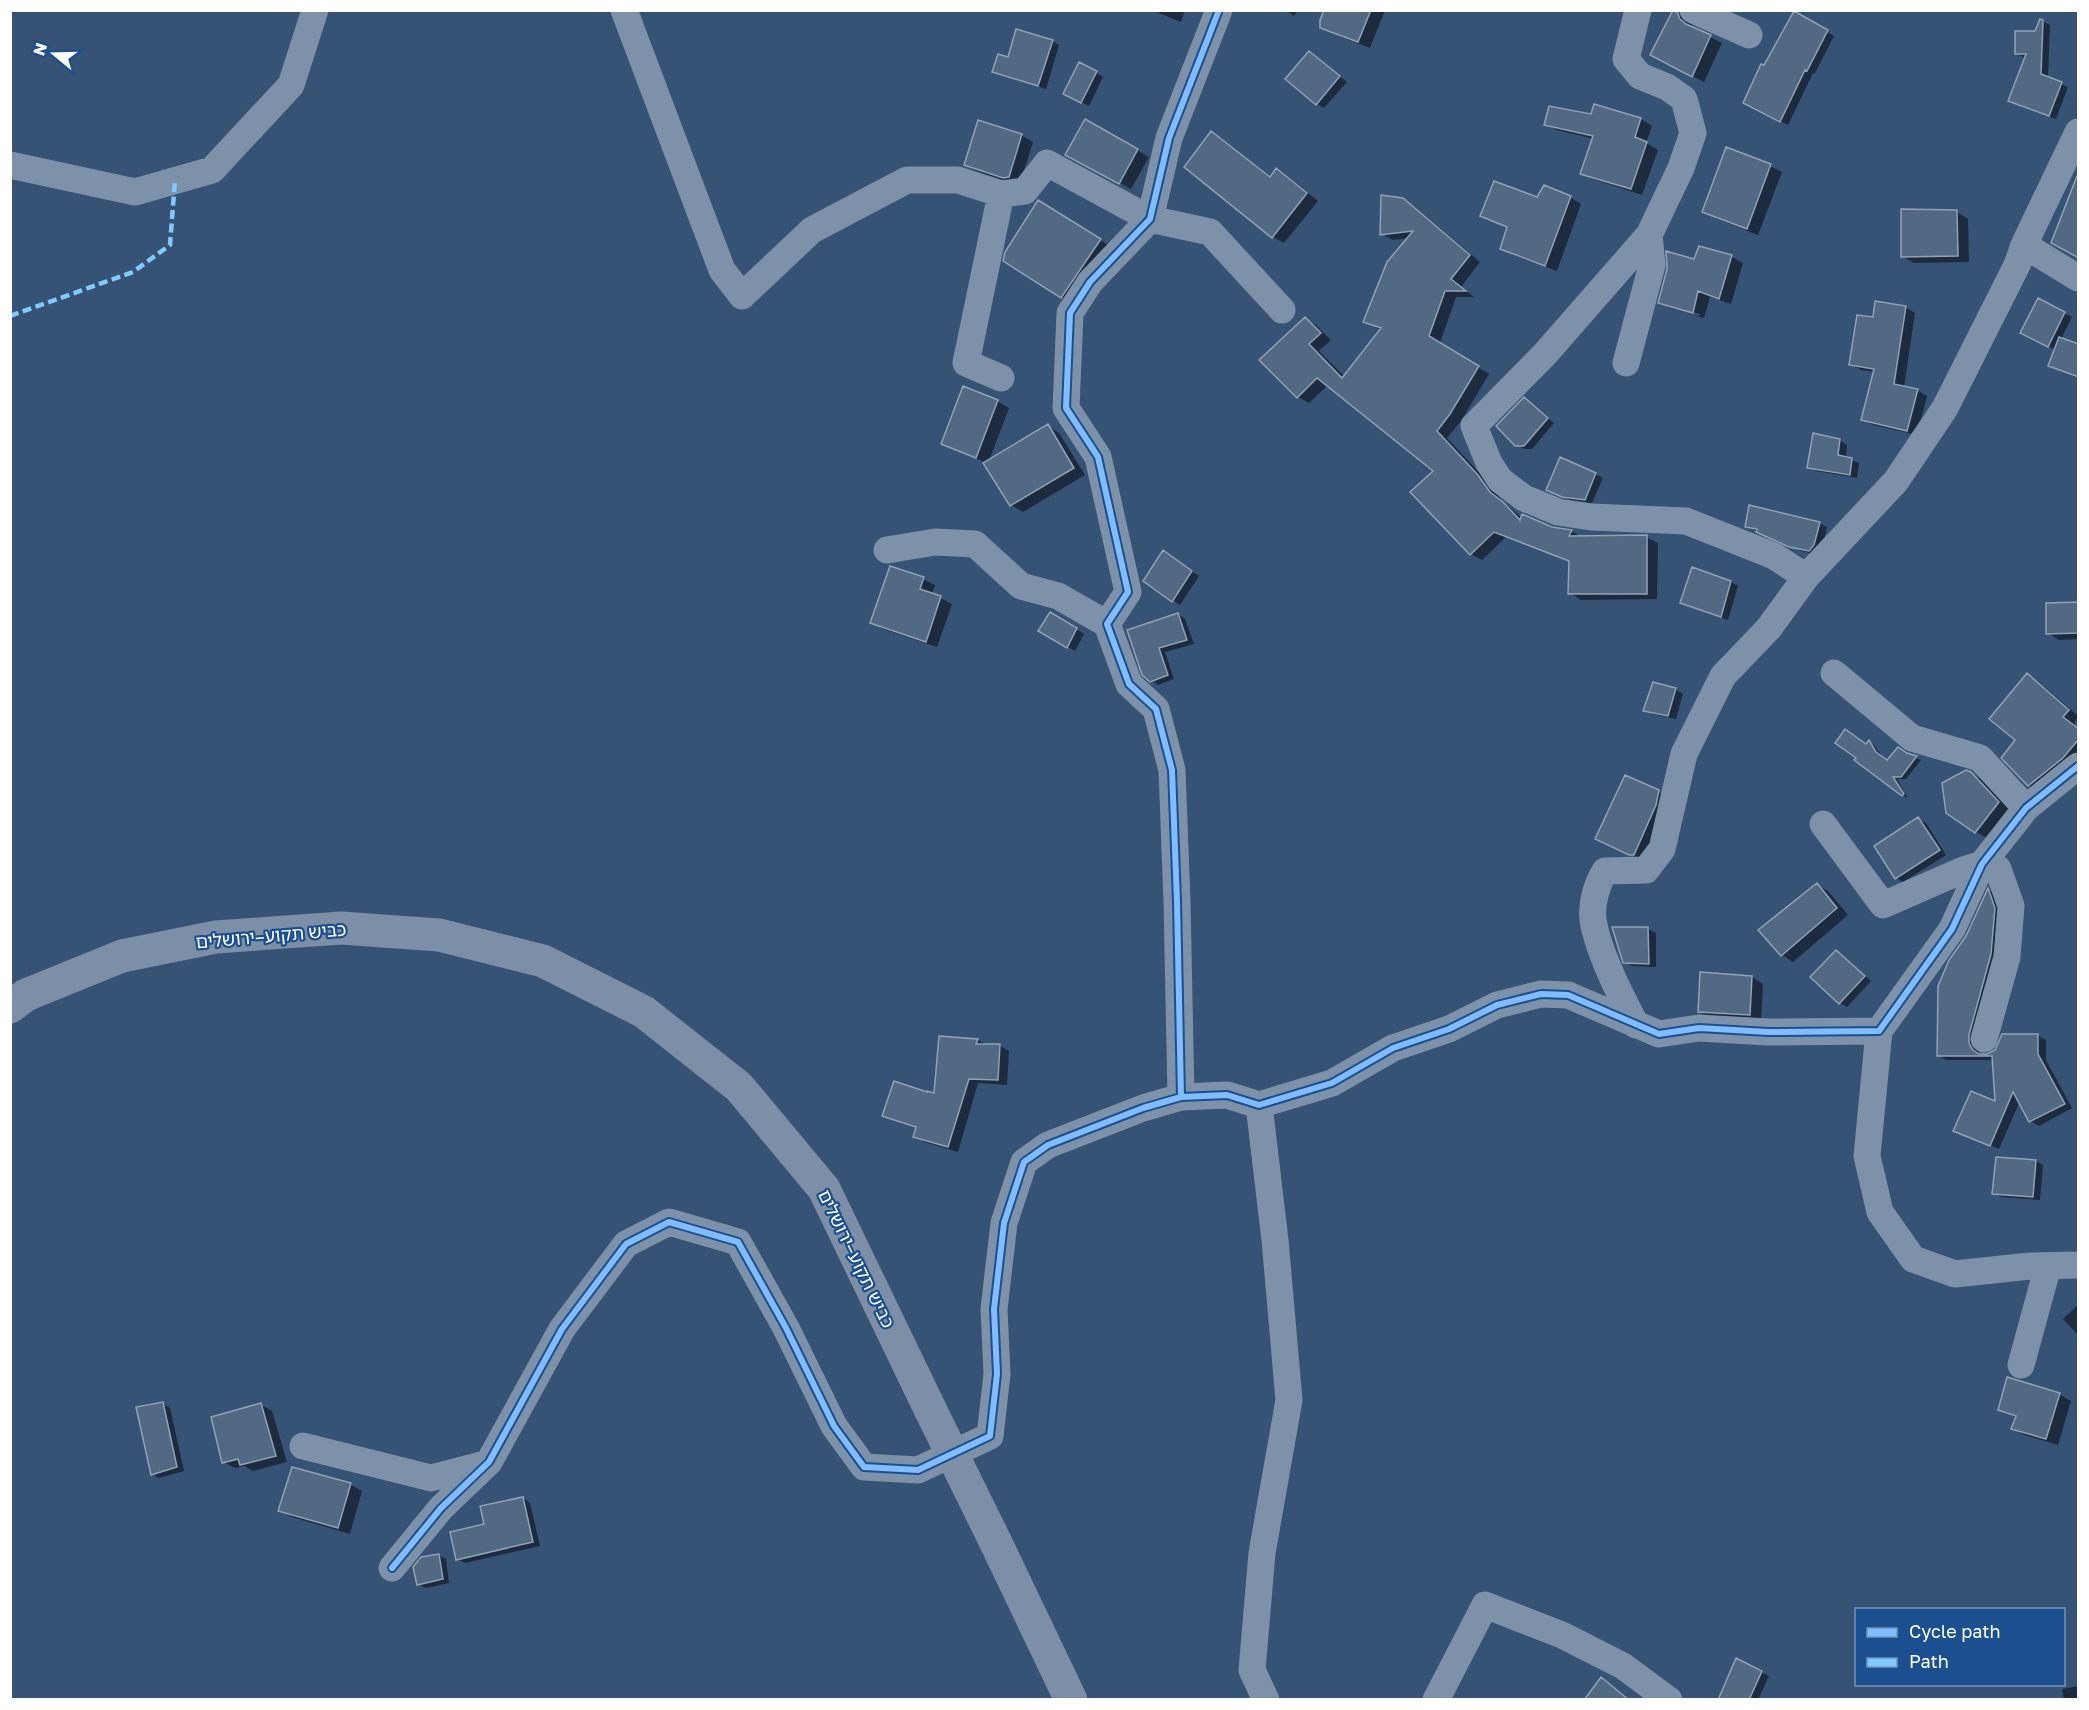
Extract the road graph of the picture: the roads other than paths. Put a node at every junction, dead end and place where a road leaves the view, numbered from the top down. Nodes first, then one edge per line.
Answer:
1 (315, 10) edge
2 (624, 10) edge
3 (1219, 10) edge
4 (1638, 10) edge
5 (1693, 10) edge
6 (1749, 35) dead end
7 (2079, 132) edge
8 (10, 165) edge
9 (1001, 194) junction
10 (1150, 219) junction
11 (1649, 235) junction
12 (2024, 245) junction
13 (2079, 278) edge
14 (1282, 310) dead end
15 (1626, 363) dead end
16 (1000, 378) dead end
17 (887, 550) dead end
18 (1806, 577) junction
19 (1107, 624) junction
20 (1834, 673) dead end
21 (2079, 766) edge
22 (2026, 808) junction
23 (1823, 824) dead end
24 (1982, 864) junction
25 (10, 1007) edge
26 (1636, 1025) junction
27 (1879, 1031) junction
28 (1984, 1039) dead end
29 (1181, 1097) junction
30 (1259, 1105) junction
31 (2079, 1265) edge
32 (2048, 1266) junction
33 (2021, 1365) dead end
34 (303, 1446) dead end
35 (489, 1462) junction
36 (392, 1568) dead end
37 (1071, 1700) edge
38 (1266, 1700) edge
39 (1436, 1700) edge
40 (1669, 1700) edge

1 - 8 street
2 - 9 street
3 - 10 street
4 - 11 street
5 - 6 street
7 - 12 street
9 - 10 street
9 - 16 street
10 - 14 street
10 - 19 street
11 - 15 street
11 - 18 street
12 - 13 street
12 - 18 street
17 - 19 street
18 - 26 street
19 - 29 street
20 - 22 street
21 - 22 street
22 - 24 street
23 - 24 street
24 - 27 street
24 - 28 street
25 - 37 main road, כביש תקוע–ירושלים, bridge
26 - 27 street
26 - 30 street
27 - 32 street
29 - 30 street
29 - 35 street
30 - 38 street
31 - 32 street
32 - 33 street
34 - 35 street
35 - 36 street
39 - 40 street

